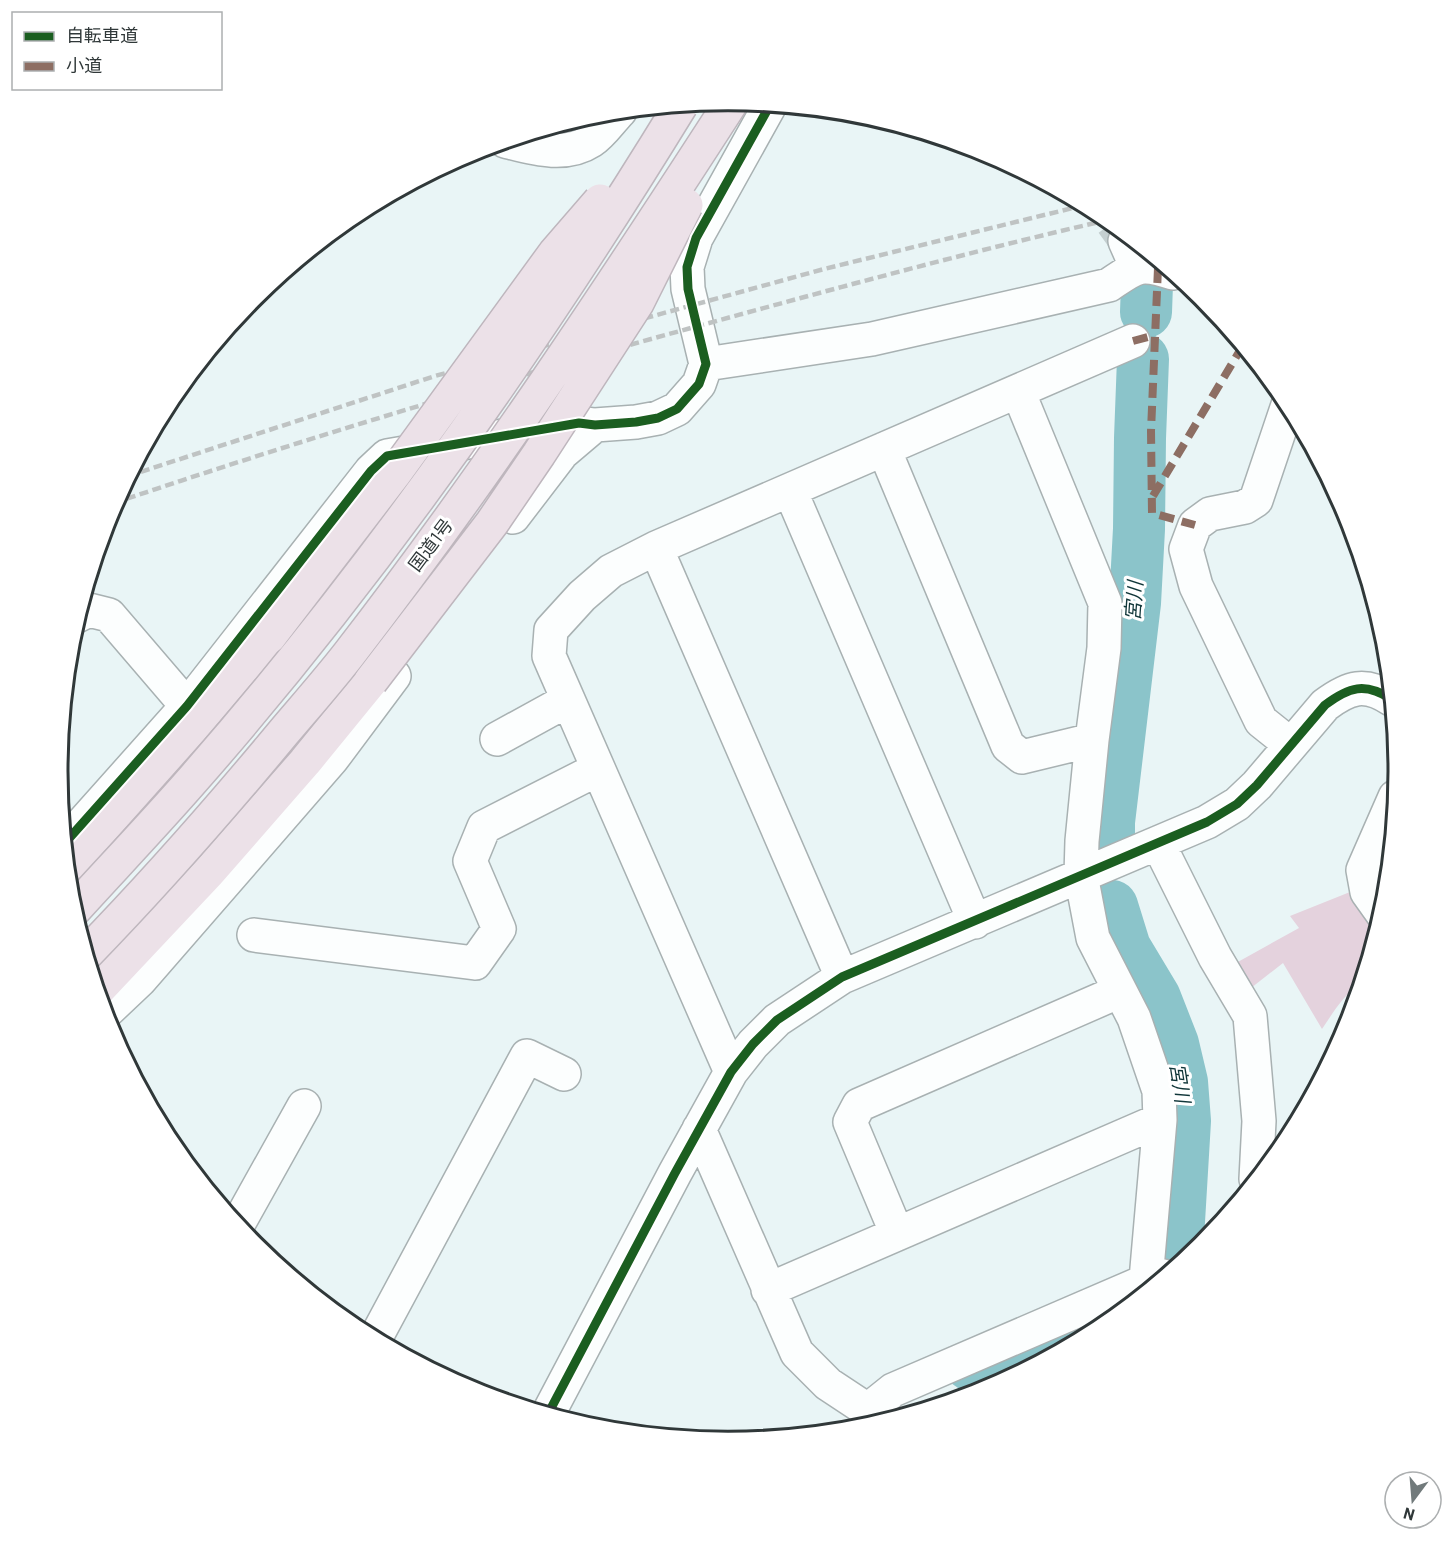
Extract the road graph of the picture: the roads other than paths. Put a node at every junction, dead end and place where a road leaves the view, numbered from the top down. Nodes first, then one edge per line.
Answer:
1 (717, 111) edge
2 (726, 111) edge
3 (731, 111) edge
4 (683, 112) edge
5 (685, 112) edge
6 (763, 118) edge
7 (610, 122) edge
8 (520, 144) edge
9 (1149, 264) edge
10 (1133, 341) dead end
11 (706, 364) junction
12 (1018, 391) junction
13 (1284, 417) edge
14 (595, 425) junction
15 (884, 449) junction
16 (790, 490) junction
17 (656, 548) junction
18 (87, 611) edge
19 (1383, 695) edge
20 (568, 700) junction
21 (187, 706) junction
22 (497, 739) dead end
23 (1092, 740) junction
24 (1291, 745) junction
25 (598, 769) junction
26 (1386, 818) edge
27 (71, 836) edge
28 (1158, 843) junction
29 (73, 860) edge
30 (1081, 875) junction
31 (81, 903) edge
32 (1374, 903) edge
33 (975, 922) junction
34 (254, 935) dead end
35 (92, 948) edge
36 (842, 977) junction
37 (103, 984) edge
38 (1119, 991) junction
39 (112, 1007) edge
40 (731, 1072) junction
41 (564, 1074) dead end
42 (304, 1106) dead end
43 (1160, 1120) junction
44 (699, 1130) junction
45 (1257, 1165) edge
46 (242, 1217) edge
47 (897, 1234) junction
48 (1152, 1276) edge
49 (768, 1290) junction
50 (1135, 1290) edge
51 (379, 1332) edge
52 (552, 1407) edge
53 (878, 1413) edge
54 (873, 1414) edge

1 - 6 street
2 - 35 highway, 国道1号, bridge
3 - 37 highway, bridge
4 - 29 highway, bridge
5 - 31 highway, bridge
6 - 11 street
7 - 8 street
9 - 11 street
10 - 12 street
11 - 14 street
12 - 15 street
12 - 23 street
13 - 24 street
14 - 21 street
14 - 39 street
15 - 16 street
15 - 23 street
16 - 17 street
16 - 33 street
17 - 20 street
17 - 36 street
18 - 21 street
19 - 24 street
20 - 22 street
20 - 25 street
21 - 27 street
23 - 30 street
24 - 28 street
25 - 34 street
25 - 40 street
26 - 32 street
28 - 30 street
28 - 45 street
30 - 33 street
30 - 38 street
33 - 36 street
36 - 40 street
38 - 43 street
38 - 47 street
40 - 44 street
41 - 51 street
42 - 46 street
43 - 47 street
43 - 48 street
44 - 49 street
44 - 52 street
47 - 49 street
49 - 54 street
50 - 53 street

